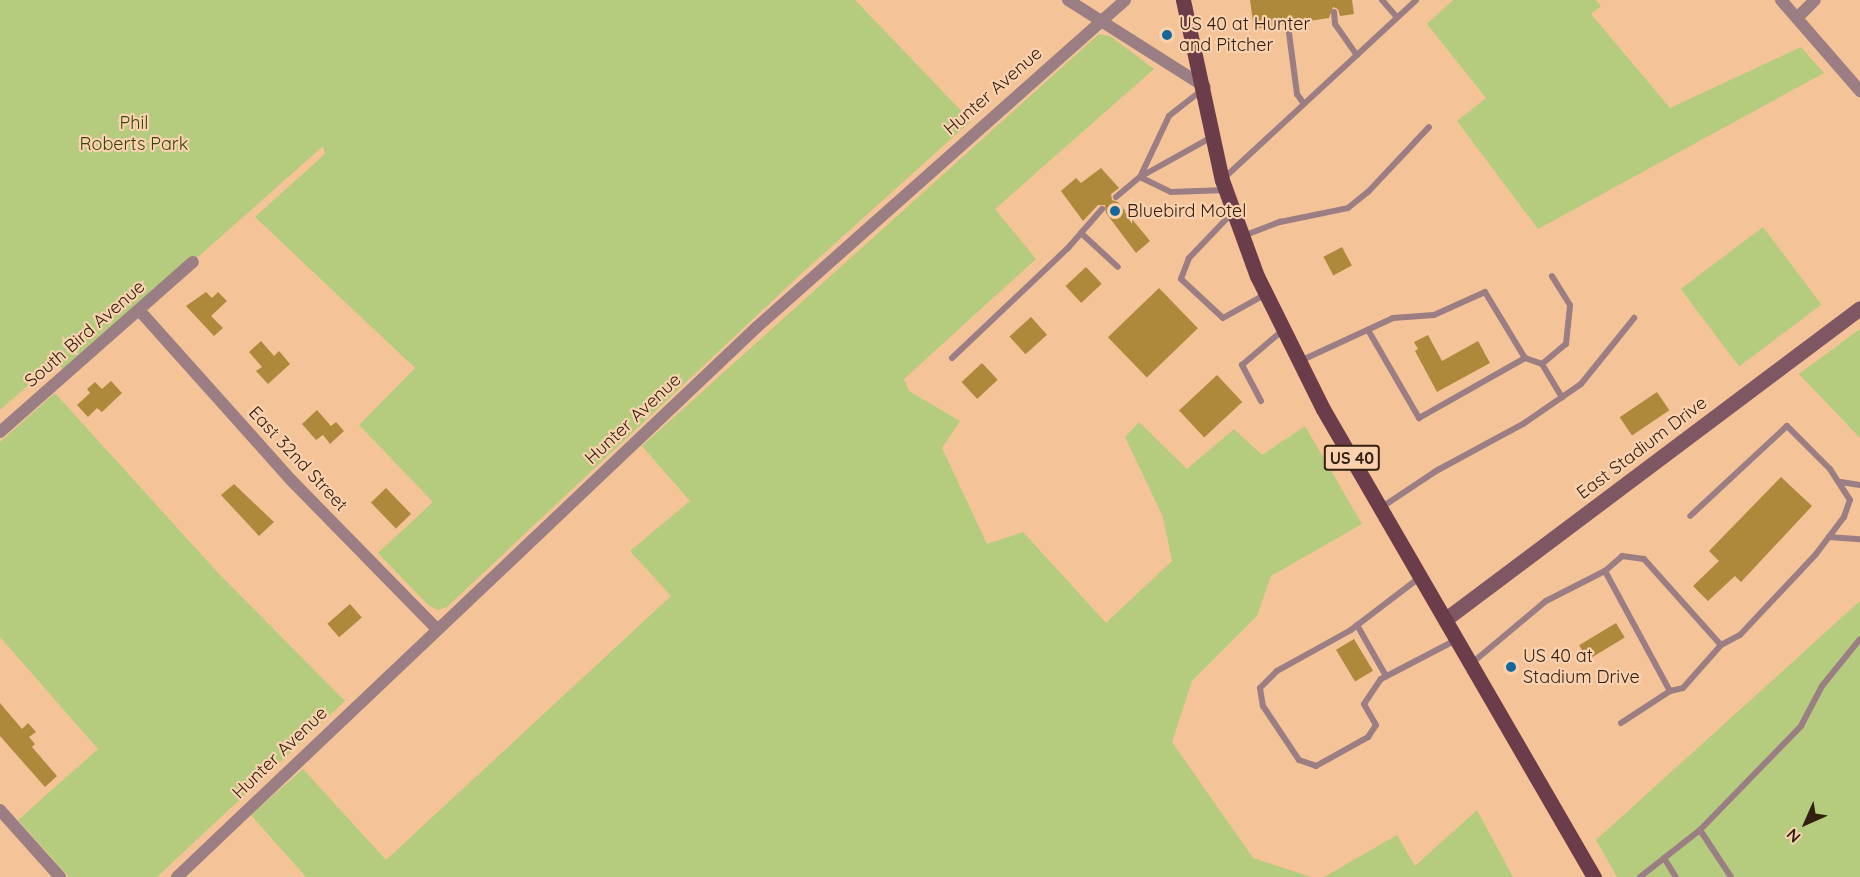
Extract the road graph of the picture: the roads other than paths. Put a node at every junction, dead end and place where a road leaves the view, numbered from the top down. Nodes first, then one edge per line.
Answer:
1 (1068, 0) edge
2 (1125, 0) edge
3 (1184, 0) edge
4 (1382, 0) edge
5 (1416, 0) edge
6 (1781, 0) edge
7 (1815, 0) edge
8 (1334, 12) dead end
9 (1397, 17) junction
10 (1797, 18) junction
11 (1100, 21) junction
12 (1288, 33) dead end
13 (1357, 55) junction
14 (1205, 87) junction
15 (1860, 92) edge
16 (1304, 104) junction
17 (1429, 127) dead end
18 (1212, 136) junction
19 (1140, 177) junction
20 (1224, 185) junction
21 (1116, 197) dead end
22 (1102, 209) dead end
23 (1234, 212) junction
24 (1081, 233) junction
25 (1242, 236) junction
26 (193, 262) dead end
27 (1118, 267) dead end
28 (1552, 276) dead end
29 (1266, 294) junction
30 (1860, 308) edge
31 (139, 310) junction
32 (1634, 318) dead end
33 (1283, 329) junction
34 (1368, 330) junction
35 (952, 358) dead end
36 (1525, 358) junction
37 (1300, 362) junction
38 (1542, 364) junction
39 (1562, 397) junction
40 (1261, 401) dead end
41 (0, 432) edge
42 (1841, 482) junction
43 (1860, 485) edge
44 (1381, 507) junction
45 (1690, 516) dead end
46 (1829, 537) junction
47 (1860, 539) edge
48 (1605, 571) junction
49 (1422, 576) junction
50 (1447, 618) junction
51 (1357, 625) junction
52 (436, 628) junction
53 (1458, 639) junction
54 (1860, 639) edge
55 (1721, 645) junction
56 (1472, 663) junction
57 (1386, 676) junction
58 (1670, 691) junction
59 (1621, 723) dead end
60 (0, 810) edge
61 (1700, 830) junction
62 (1664, 858) junction
63 (60, 877) edge
64 (177, 877) edge
65 (1594, 877) edge
66 (1640, 877) edge
67 (1676, 877) edge
68 (1731, 877) edge

1 - 11 street
2 - 11 street, Hunter Avenue
3 - 14 main road, US 40
4 - 9 lane
5 - 9 lane
6 - 10 street
7 - 10 street
8 - 13 lane
9 - 13 lane
10 - 15 street
11 - 14 street
11 - 52 street, Hunter Avenue
12 - 16 lane
13 - 16 lane
14 - 18 main road, US 40
14 - 19 lane
16 - 20 lane
17 - 25 lane
18 - 19 lane
18 - 20 main road, US 40
19 - 20 lane
19 - 21 lane
20 - 23 main road, US 40
22 - 24 lane
23 - 25 main road, US 40
23 - 29 lane
24 - 27 lane
24 - 35 lane
25 - 29 main road, US 40
26 - 31 street, South Bird Avenue
28 - 38 lane
29 - 33 main road, US 40
30 - 50 main road, East Stadium Drive
31 - 41 street, South Bird Avenue
31 - 52 street, East 32nd Street
32 - 39 lane
33 - 37 main road, US 40
33 - 40 lane
34 - 36 lane
34 - 36 lane
34 - 37 lane
36 - 38 lane
37 - 44 main road, US 40
38 - 39 lane
39 - 44 lane
42 - 43 lane
42 - 45 lane
42 - 46 lane
44 - 49 main road, US 40
46 - 47 lane
46 - 55 lane
48 - 55 lane
48 - 56 lane
48 - 58 lane
49 - 50 main road, US 40
49 - 51 lane
50 - 53 main road, US 40
51 - 57 lane
51 - 57 lane
52 - 64 street, Hunter Avenue
53 - 56 main road, US 40
53 - 57 lane
54 - 61 lane
55 - 58 lane
56 - 65 main road, US 40
58 - 59 lane
60 - 63 street
61 - 62 lane
61 - 68 lane
62 - 66 lane
62 - 67 lane

